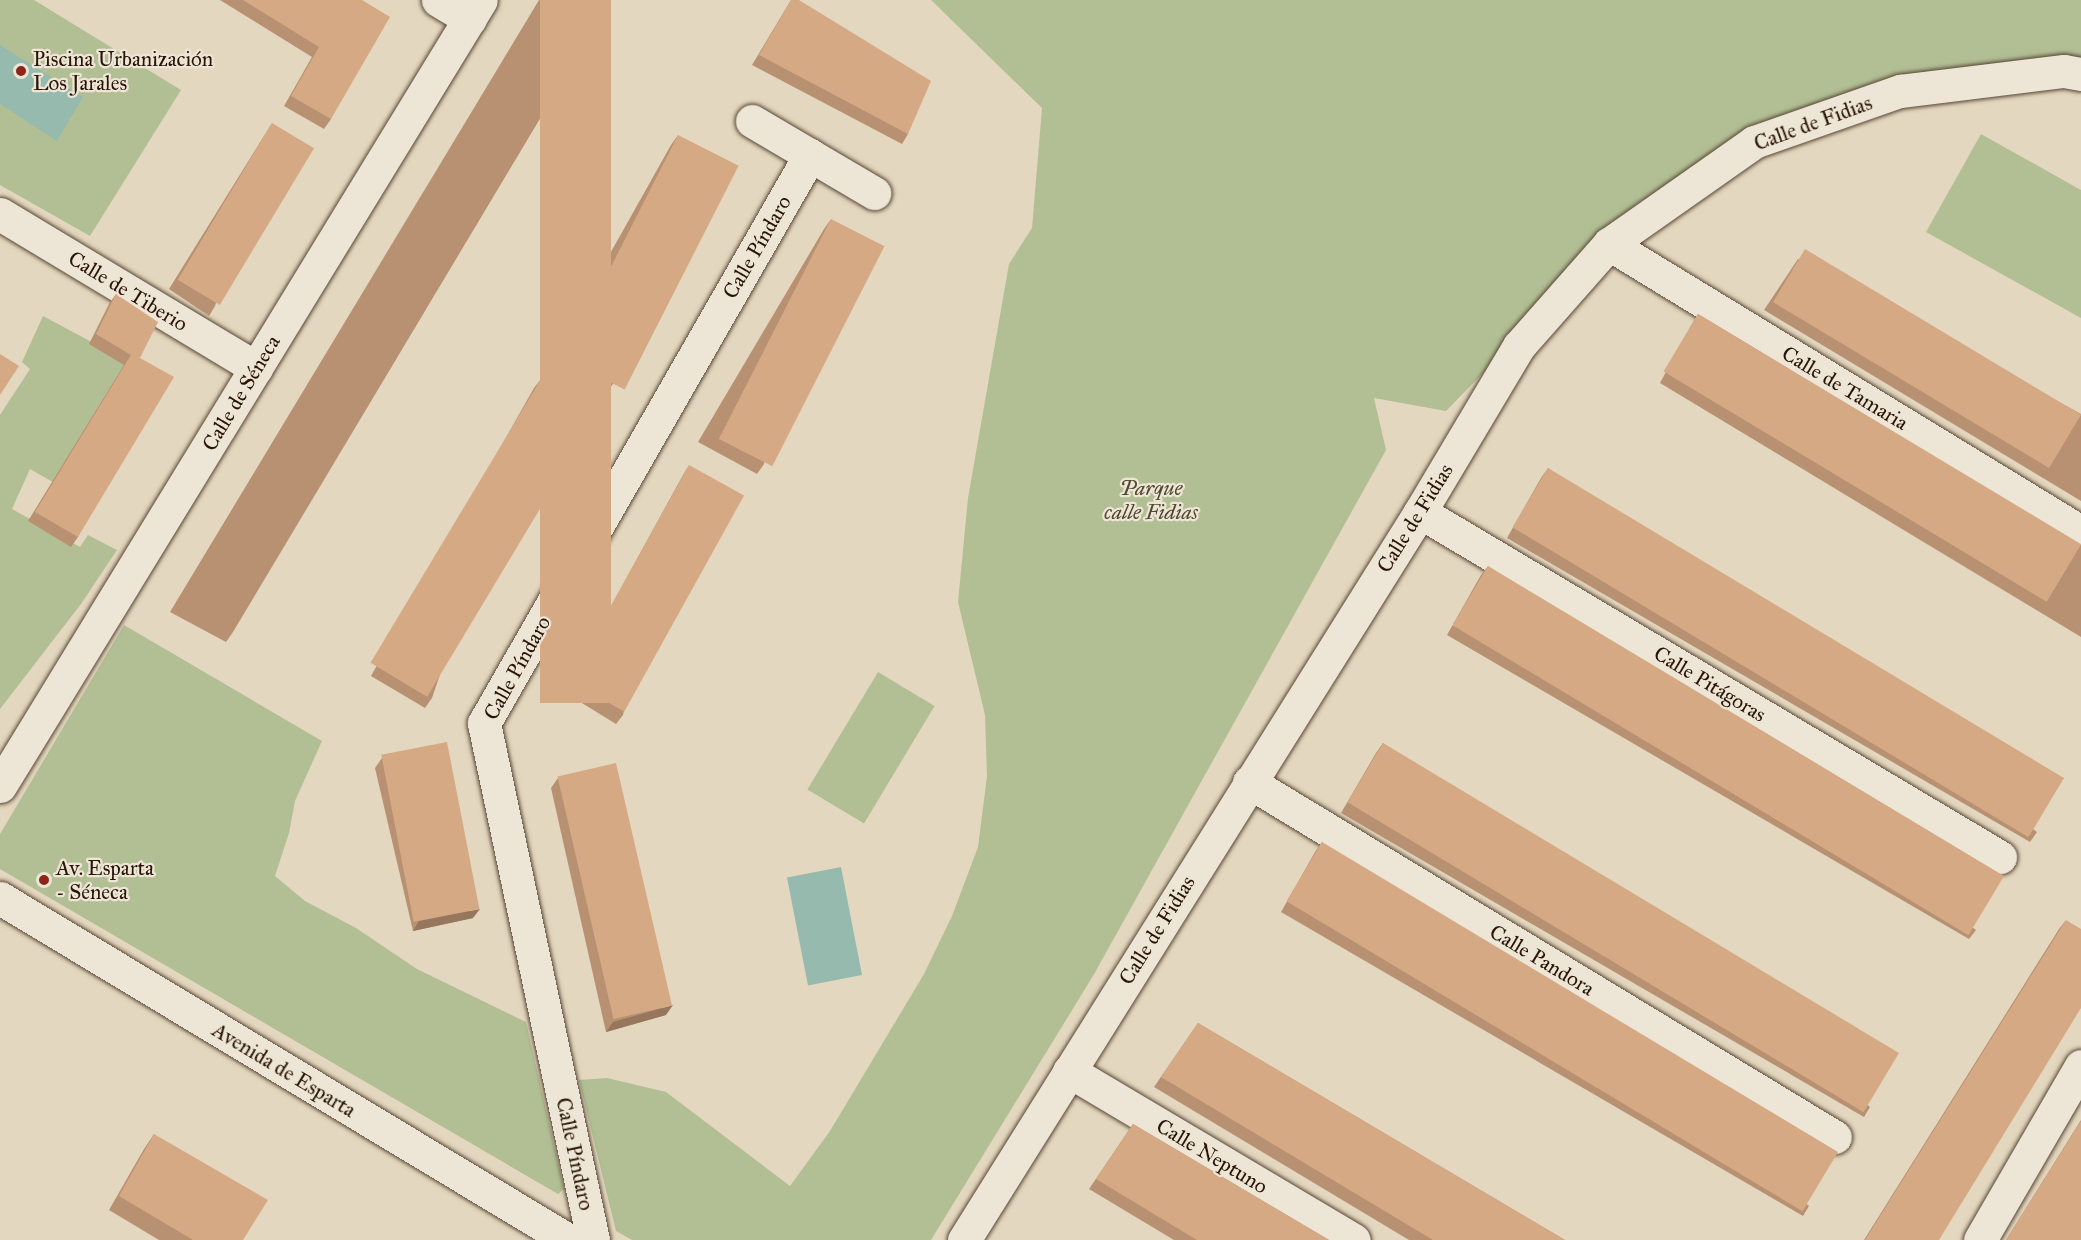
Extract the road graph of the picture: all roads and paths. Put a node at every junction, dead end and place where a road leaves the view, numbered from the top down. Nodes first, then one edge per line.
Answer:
1 (438, 0) edge
2 (476, 10) edge
3 (2081, 74) edge
4 (752, 121) dead end
5 (810, 155) junction
6 (874, 193) dead end
7 (0, 214) edge
8 (1610, 244) junction
9 (256, 368) junction
10 (1420, 512) junction
11 (2081, 532) edge
12 (1249, 782) junction
13 (0, 786) edge
14 (2001, 857) dead end
15 (0, 898) edge
16 (2081, 1066) edge
17 (1069, 1071) junction
18 (1835, 1137) dead end
19 (568, 1240) edge
20 (592, 1240) edge
21 (964, 1240) edge
22 (1354, 1240) edge
23 (1980, 1240) edge

1 - 2 street
2 - 9 street, Calle de Séneca
3 - 8 street, Calle de Fidias
4 - 5 street
5 - 6 street
5 - 20 street, Calle Píndaro
7 - 9 street, Calle de Tiberio
8 - 10 street, Calle de Fidias
8 - 11 street, Calle de Tamaria
9 - 13 street, Calle de Séneca
10 - 12 street, Calle de Fidias
10 - 14 street, Calle Pitágoras
12 - 17 street, Calle de Fidias
12 - 18 street, Calle Pandora
15 - 19 street, Avenida de Esparta
16 - 23 street
17 - 21 street, Calle de Fidias
17 - 22 street, Calle Neptuno

